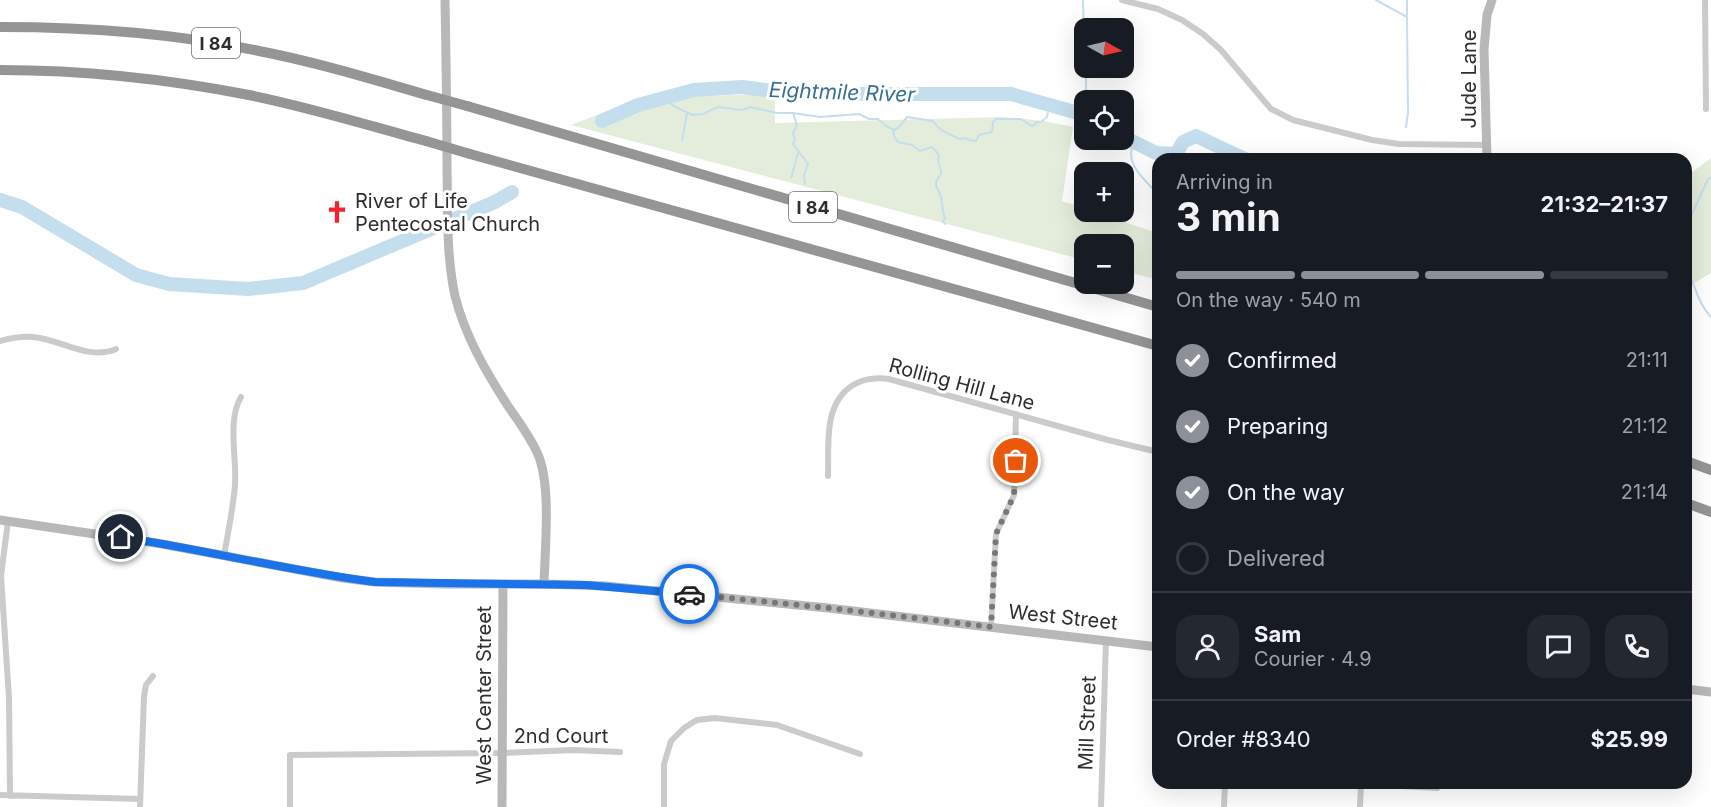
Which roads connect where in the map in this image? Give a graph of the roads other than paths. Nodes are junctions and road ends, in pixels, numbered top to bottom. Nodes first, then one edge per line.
1 (446, 0) edge
2 (1122, 0) edge
3 (1492, 0) edge
4 (1705, 0) edge
5 (0, 27) edge
6 (0, 70) edge
7 (1706, 109) dead end
8 (1487, 145) junction
9 (1487, 153) edge
10 (1152, 305) edge
11 (0, 341) edge
12 (1152, 344) edge
13 (116, 349) dead end
14 (241, 397) dead end
15 (1016, 414) junction
16 (1152, 451) edge
17 (1692, 463) edge
18 (1711, 470) edge
19 (828, 476) dead end
20 (1692, 498) edge
21 (1692, 505) edge
22 (1711, 505) edge
23 (1711, 512) edge
24 (4, 521) edge
25 (224, 556) junction
26 (503, 584) junction
27 (544, 584) junction
28 (991, 627) junction
29 (1106, 640) junction
30 (1152, 646) edge
31 (153, 676) dead end
32 (1692, 690) edge
33 (1711, 692) edge
34 (620, 752) dead end
35 (502, 753) junction
36 (860, 754) dead end
37 (1225, 789) edge
38 (1361, 789) edge
39 (0, 795) edge
40 (10, 796) junction
41 (140, 799) junction
42 (140, 807) edge
43 (290, 807) edge
44 (502, 807) edge
45 (664, 807) edge
46 (1101, 807) edge
47 (1224, 807) edge
48 (1360, 807) edge

1 - 27 main road
2 - 8 street
3 - 8 main road, Jude Lane
4 - 7 street
5 - 10 highway, I 84, bridge
6 - 12 highway, I 84, bridge
8 - 9 main road, Jude Lane
11 - 13 street
14 - 25 street
15 - 16 street, Rolling Hill Lane
15 - 19 street, Rolling Hill Lane
15 - 28 street
17 - 18 highway
20 - 22 highway
21 - 23 highway
24 - 25 main road, West Street
24 - 40 street
25 - 26 main road, West Street
26 - 27 main road, West Street
26 - 35 main road, West Center Street
27 - 28 main road, West Street
28 - 29 main road, West Street
29 - 30 main road, West Street
29 - 46 street, Mill Street
31 - 41 street
32 - 33 main road
34 - 35 street, 2nd Court
35 - 43 street, 2nd Court
35 - 44 main road, West Center Street
36 - 45 street
37 - 47 street
38 - 48 street
39 - 40 street
40 - 41 street
41 - 42 street

